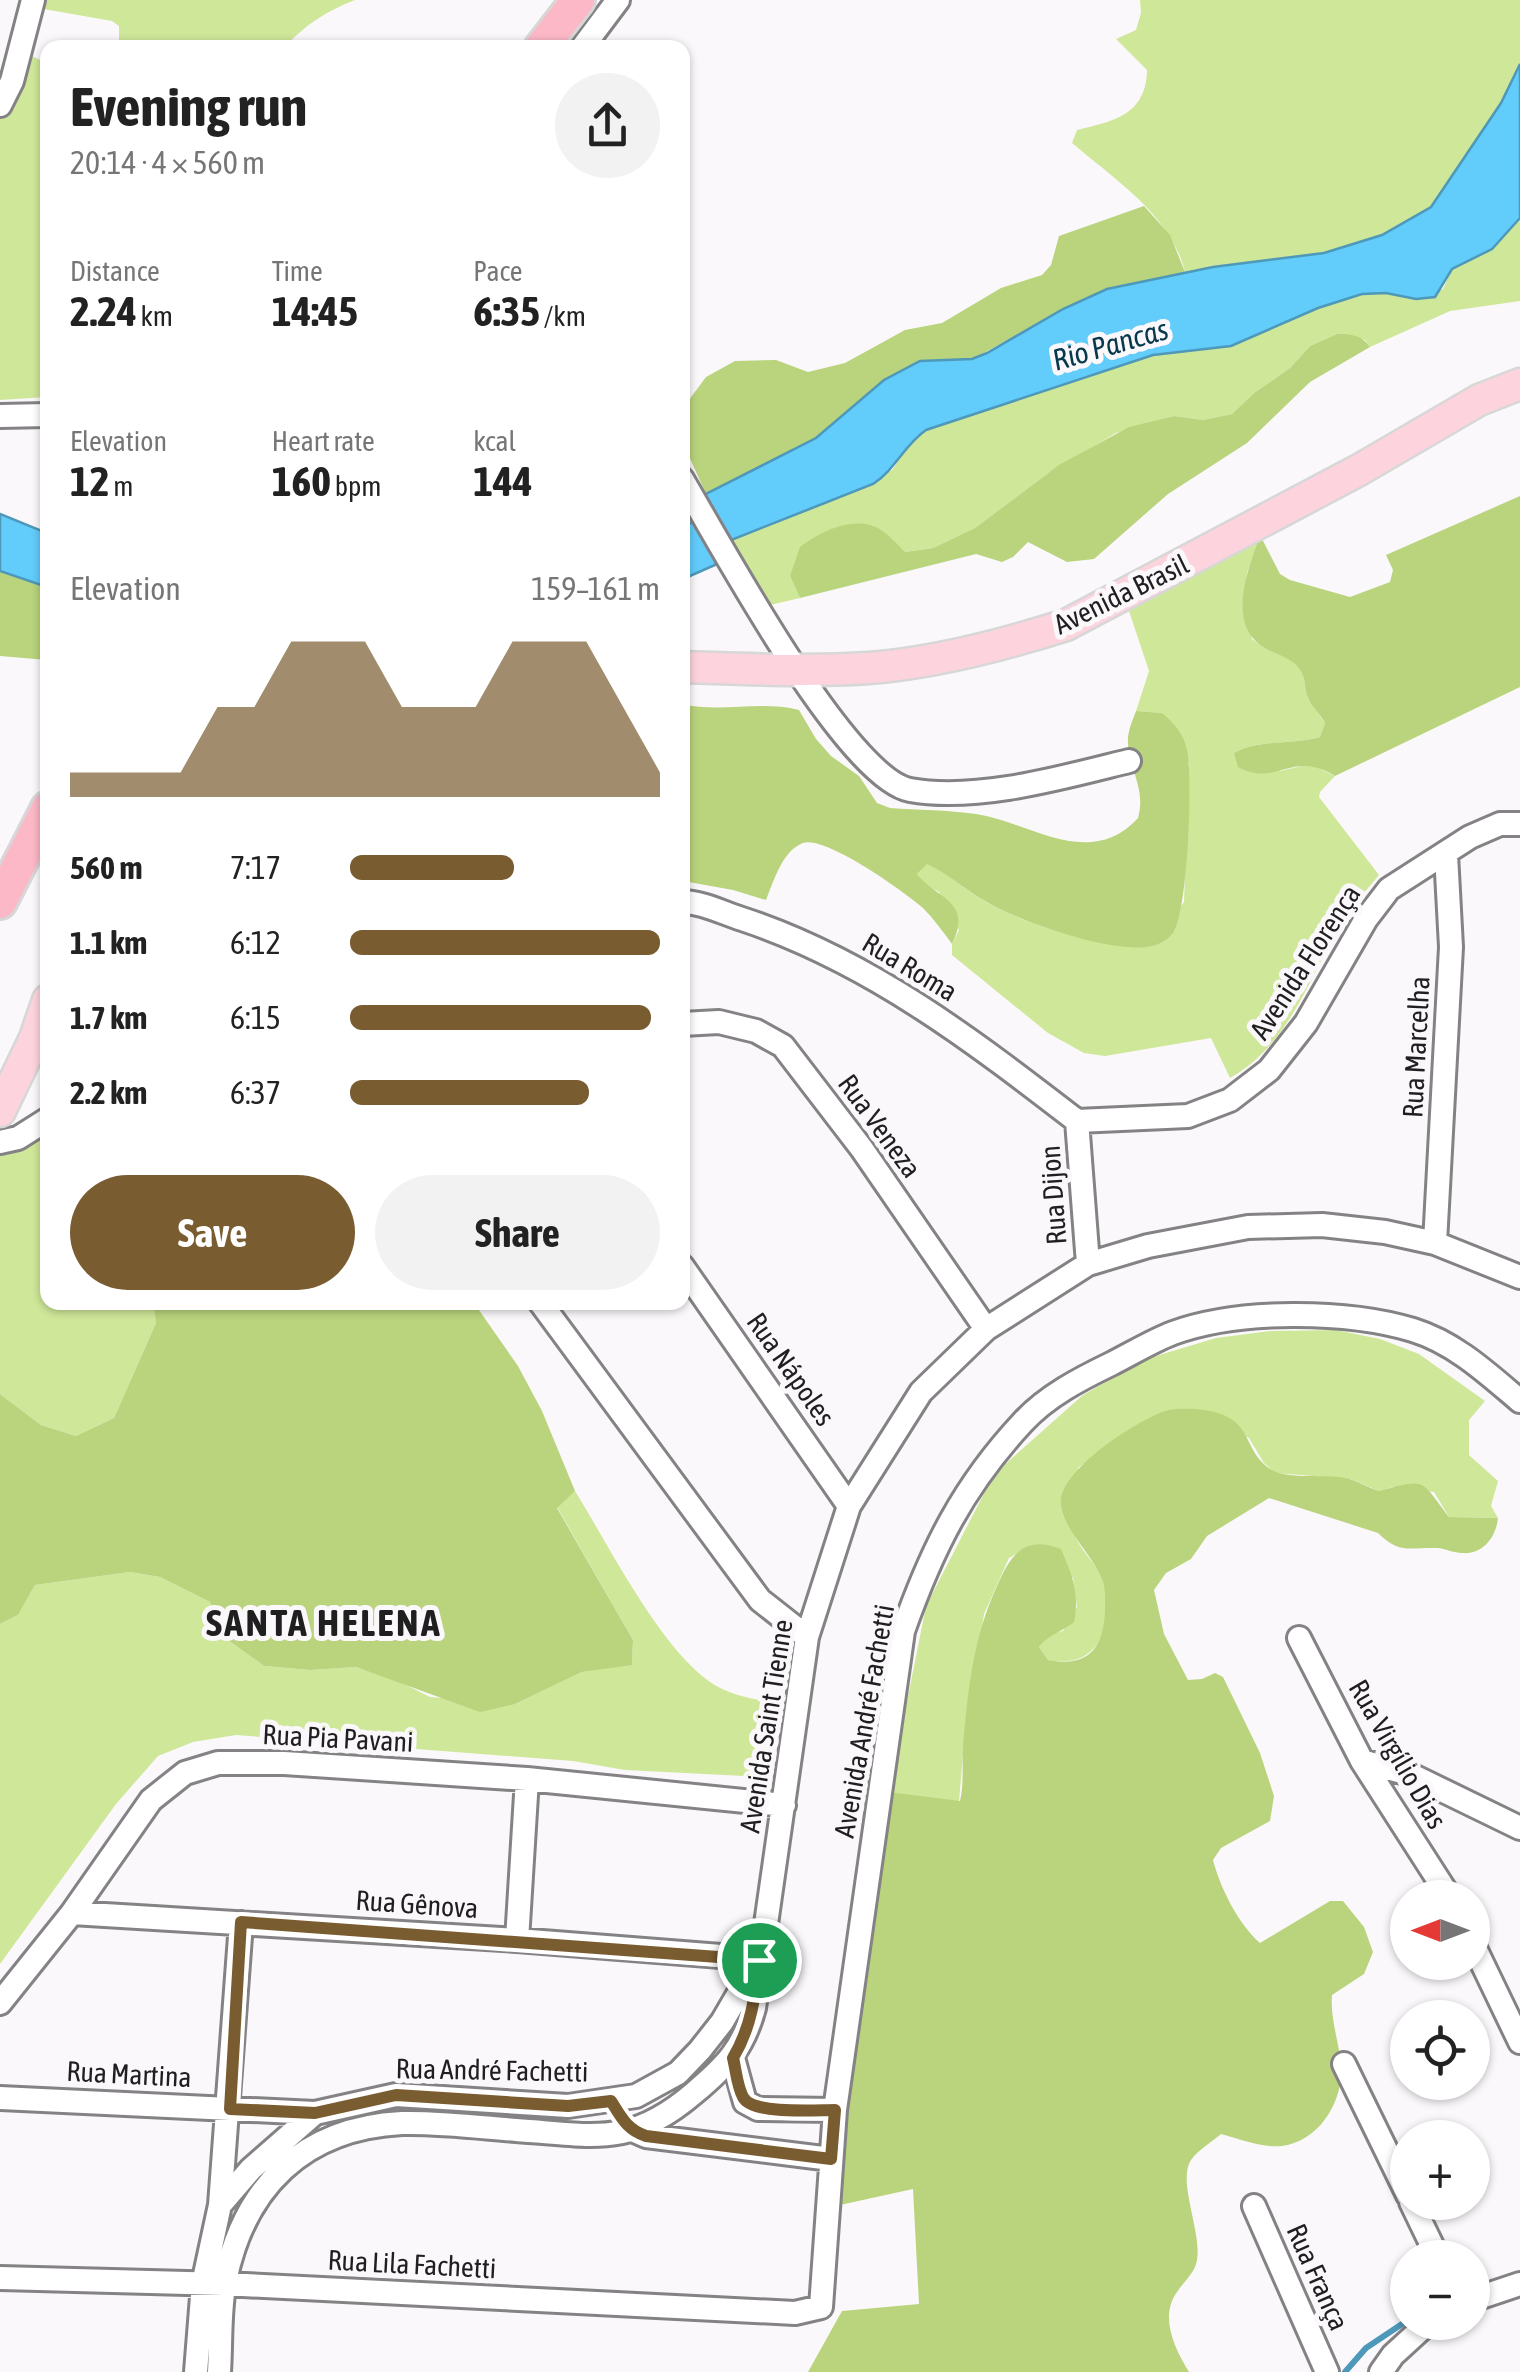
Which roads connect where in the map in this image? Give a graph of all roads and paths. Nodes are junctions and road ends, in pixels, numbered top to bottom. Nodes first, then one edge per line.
1 (33, 0) edge
2 (578, 0) edge
3 (618, 0) edge
4 (548, 40) edge
5 (588, 40) edge
6 (0, 106) edge
7 (1520, 384) edge
8 (40, 415) edge
9 (0, 416) edge
10 (690, 493) edge
11 (690, 666) edge
12 (796, 670) junction
13 (1129, 761) dead end
14 (40, 824) edge
15 (1520, 824) edge
16 (1446, 854) junction
17 (6, 892) edge
18 (690, 903) edge
19 (0, 920) edge
20 (40, 1023) edge
21 (690, 1024) edge
22 (35, 1038) junction
23 (0, 1074) edge
24 (0, 1111) edge
25 (1077, 1121) junction
26 (40, 1123) edge
27 (0, 1142) edge
28 (1434, 1243) junction
29 (1088, 1264) junction
30 (690, 1277) edge
31 (1520, 1277) edge
32 (546, 1310) edge
33 (986, 1329) junction
34 (1520, 1401) edge
35 (849, 1506) junction
36 (807, 1637) junction
37 (1299, 1638) dead end
38 (1362, 1760) junction
39 (527, 1779) junction
40 (784, 1805) junction
41 (1520, 1828) edge
42 (1439, 1880) edge
43 (72, 1913) junction
44 (241, 1922) junction
45 (518, 1940) junction
46 (759, 1960) junction
47 (1490, 1980) edge
48 (0, 2003) edge
49 (1520, 2042) edge
50 (733, 2058) junction
51 (1344, 2064) dead end
52 (0, 2098) edge
53 (611, 2101) junction
54 (230, 2109) junction
55 (835, 2110) junction
56 (315, 2113) junction
57 (633, 2132) junction
58 (1390, 2158) edge
59 (831, 2159) junction
60 (220, 2205) junction
61 (1254, 2206) dead end
62 (0, 2278) edge
63 (213, 2284) junction
64 (1520, 2284) edge
65 (1490, 2294) edge
66 (821, 2307) joint
67 (1409, 2340) edge
68 (196, 2372) edge
69 (219, 2372) edge
70 (1328, 2372) edge
71 (1381, 2372) edge

1 - 6 street
2 - 4 highway
3 - 5 street
7 - 12 main road, Avenida Brasil
8 - 9 street
10 - 12 street
11 - 12 main road, Avenida Brasil
12 - 13 street
14 - 17 highway
15 - 16 street, Avenida Florença
16 - 25 street, Avenida Florença
16 - 28 street, Rua Marcelha
17 - 19 highway
18 - 25 street, Rua Roma
20 - 22 main road
21 - 33 street, Rua Veneza
22 - 23 main road
22 - 24 main road
25 - 29 street, Rua Dijon
26 - 27 street
28 - 29 street, Avenida Saint Tienne
28 - 31 street, Avenida Saint Tienne
29 - 33 street, Avenida Saint Tienne
30 - 35 street, Rua Nápoles
32 - 36 street
33 - 35 street, Avenida Saint Tienne
34 - 55 street, Avenida André Fachetti
35 - 36 street, Avenida Saint Tienne
36 - 40 street, Avenida Saint Tienne
37 - 38 street, Rua Virgílio Dias
38 - 41 street
38 - 42 street, Rua Virgílio Dias
39 - 40 street, Rua Pia Pavani
39 - 43 street, Rua Pia Pavani
39 - 45 street
40 - 46 street, Avenida Saint Tienne
43 - 44 street, Rua Gênova
43 - 48 street, Rua Pia Pavani
44 - 45 street, Rua Gênova
44 - 54 street
45 - 46 street, Rua Gênova
46 - 50 street, Avenida Saint Tienne
46 - 53 street, Avenida Saint Tienne
47 - 49 street
50 - 55 street
50 - 57 street, Avenida Saint Tienne
51 - 58 street
52 - 54 street, Rua Martina
53 - 56 street, Rua André Fachetti
53 - 57 street
54 - 56 street, Rua Martina
54 - 60 street
55 - 59 street, Avenida André Fachetti
56 - 60 street, Rua André Fachetti
57 - 59 street
57 - 63 street, Rua André Fachetti
59 - 66 street, Avenida André Fachetti
60 - 63 street, Rua André Fachetti
61 - 70 street, Rua França
62 - 63 street, Rua Lila Fachetti
63 - 66 street, Rua Lila Fachetti
63 - 68 street, Rua André Fachetti
63 - 69 street, Rua André Fachetti
64 - 65 street
67 - 71 street

